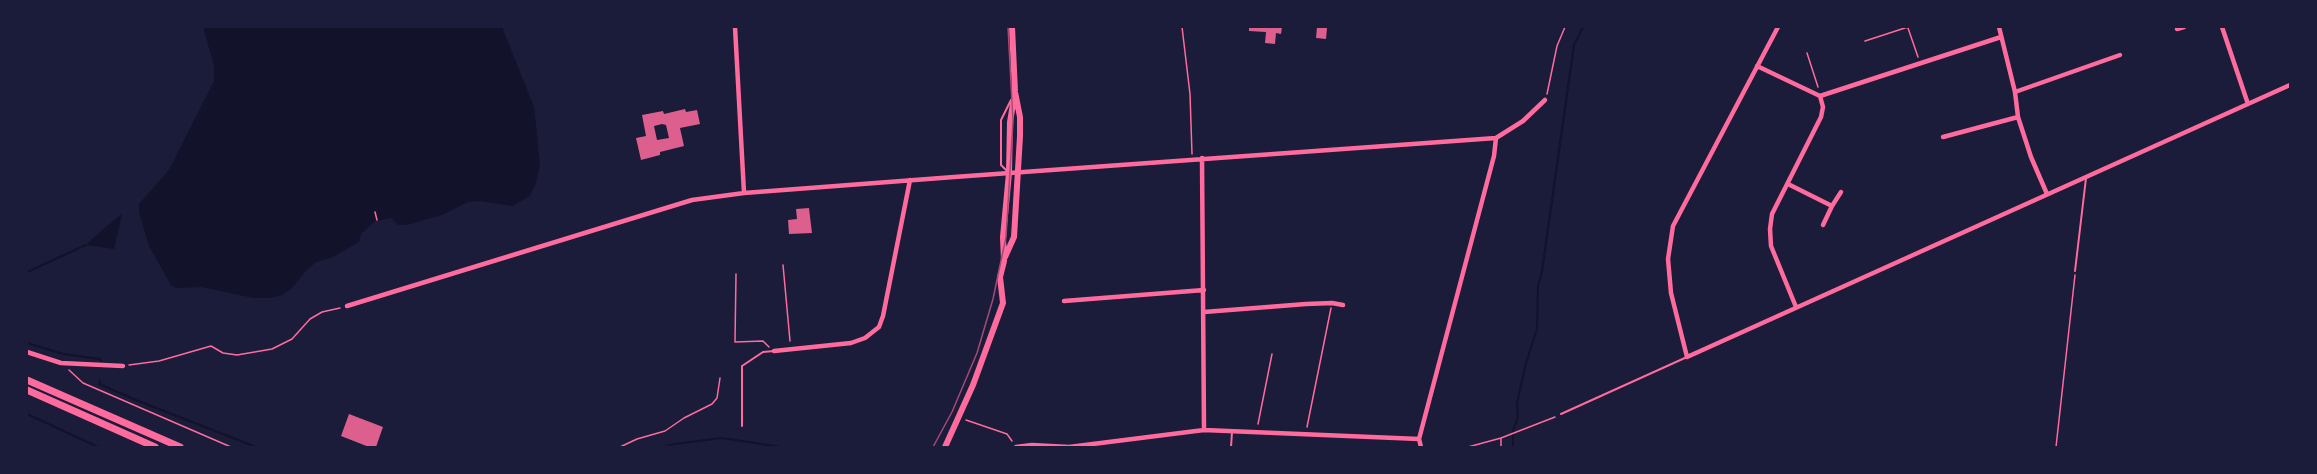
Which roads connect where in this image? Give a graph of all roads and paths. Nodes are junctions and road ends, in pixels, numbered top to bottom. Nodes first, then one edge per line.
1 (735, 27) edge
2 (1012, 27) edge
3 (1182, 27) edge
4 (1565, 27) edge
5 (1778, 27) edge
6 (1999, 27) edge
7 (2184, 27) edge
8 (2222, 27) edge
9 (2177, 29) dead end
10 (2001, 37) junction
11 (1865, 41) dead end
12 (1807, 53) dead end
13 (2120, 55) dead end
14 (1921, 63) junction
15 (1757, 66) junction
16 (2290, 85) edge
17 (1015, 92) junction
18 (2015, 92) junction
19 (1820, 96) junction
20 (1545, 100) joint
21 (2248, 105) junction
22 (2018, 117) junction
23 (1943, 137) dead end
24 (1496, 138) junction
25 (1202, 158) junction
26 (1192, 159) junction
27 (1019, 172) junction
28 (1009, 173) junction
29 (2086, 177) junction
30 (910, 180) junction
31 (1788, 184) junction
32 (1841, 192) dead end
33 (744, 193) junction
34 (2047, 194) junction
35 (1832, 206) junction
36 (375, 212) dead end
37 (377, 220) dead end
38 (1823, 225) dead end
39 (1004, 261) junction
40 (783, 265) dead end
41 (2075, 271) joint
42 (736, 273) dead end
43 (1204, 290) junction
44 (1064, 301) dead end
45 (1332, 303) junction
46 (1343, 305) dead end
47 (347, 306) joint
48 (1796, 307) junction
49 (1204, 312) junction
50 (790, 348) junction
51 (774, 351) junction
52 (27, 352) edge
53 (1272, 354) dead end
54 (1687, 357) junction
55 (61, 363) junction
56 (123, 366) joint
57 (720, 378) dead end
58 (27, 380) edge
59 (27, 390) edge
60 (1562, 414) joint
61 (960, 417) junction
62 (742, 426) dead end
63 (1204, 430) junction
64 (1232, 430) junction
65 (1257, 431) junction
66 (1306, 434) junction
67 (1502, 438) junction
68 (1419, 439) junction
69 (155, 447) edge
70 (180, 447) edge
71 (231, 447) edge
72 (620, 447) edge
73 (945, 447) edge
74 (1017, 447) edge
75 (1231, 447) edge
76 (1421, 447) edge
77 (1468, 447) edge
78 (1501, 447) edge
79 (2056, 447) edge

1 - 33 street
2 - 17 main road
3 - 26 path
4 - 20 path
5 - 15 street
6 - 10 street
7 - 9 street
8 - 21 street
10 - 14 street
10 - 18 street
11 - 14 path
12 - 19 path
13 - 18 street
14 - 19 street
15 - 19 street
15 - 54 street
16 - 21 street
17 - 27 main road
17 - 28 main road
18 - 22 street
19 - 31 street
20 - 24 street
21 - 29 street
22 - 23 street
22 - 34 street
24 - 25 street
24 - 68 street
25 - 26 street
25 - 43 street
26 - 27 street
27 - 28 street
27 - 39 main road
28 - 30 street
28 - 39 main road
29 - 34 street
29 - 41 lane
30 - 33 street
30 - 50 street
31 - 35 street
31 - 48 street
32 - 35 street
33 - 47 street
34 - 48 street
35 - 38 street
36 - 37 path
39 - 61 main road
40 - 50 path
41 - 79 path
42 - 51 path
43 - 44 street
43 - 49 street
45 - 46 street
45 - 49 street
45 - 66 path
47 - 56 path
48 - 54 street
49 - 63 street
50 - 51 street
51 - 62 lane
52 - 55 street
53 - 65 path
54 - 60 lane
55 - 56 street
55 - 71 path
57 - 72 path
58 - 70 highway
59 - 69 highway
60 - 67 path
61 - 73 main road
61 - 74 path
63 - 64 street
63 - 74 street
64 - 65 street
64 - 75 lane
65 - 66 street
66 - 68 street
67 - 77 path
67 - 78 path
68 - 76 street

